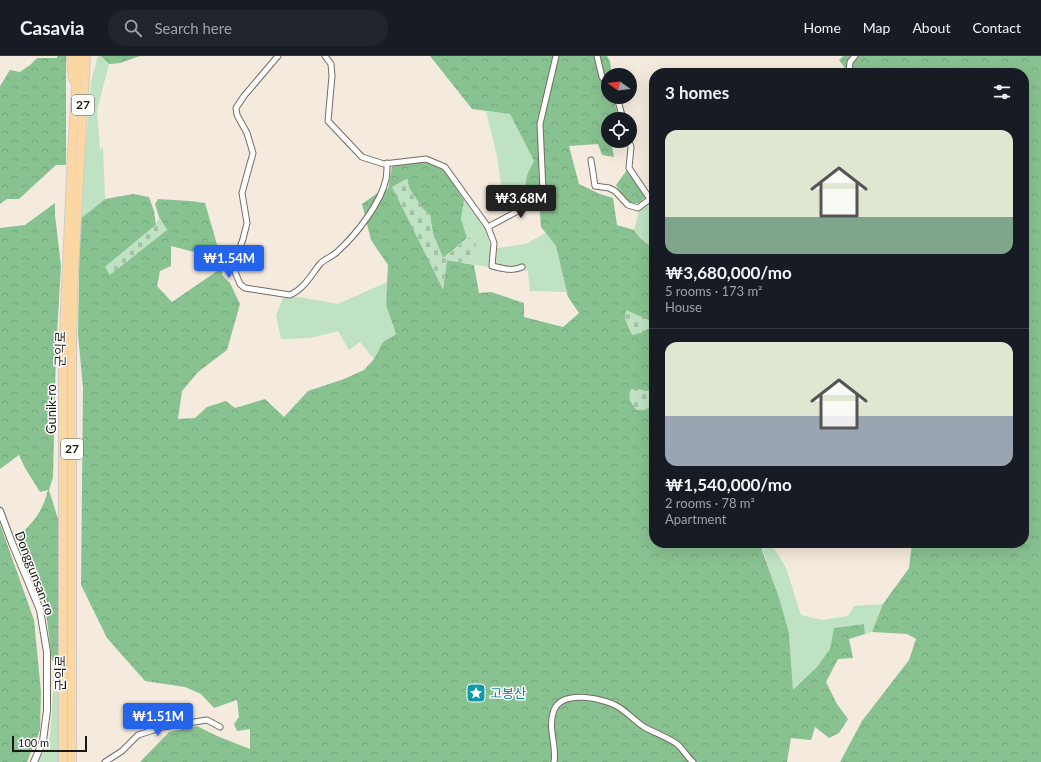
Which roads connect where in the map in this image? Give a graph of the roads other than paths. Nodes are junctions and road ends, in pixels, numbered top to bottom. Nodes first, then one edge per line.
1 (71, 56) edge
2 (78, 56) edge
3 (86, 56) edge
4 (89, 56) edge
5 (278, 56) edge
6 (325, 56) edge
7 (556, 56) edge
8 (597, 56) edge
9 (854, 56) edge
10 (849, 68) edge
11 (601, 73) edge
12 (84, 75) junction
13 (75, 106) junction
14 (631, 148) edge
15 (592, 160) dead end
16 (387, 163) junction
17 (649, 193) edge
18 (649, 199) edge
19 (488, 226) junction
20 (522, 267) dead end
21 (0, 511) edge
22 (220, 727) dead end
23 (34, 762) edge
24 (63, 762) edge
25 (72, 762) edge
26 (105, 762) edge
27 (554, 762) edge
28 (693, 762) edge

1 - 13 highway
2 - 13 highway, Gunik-ro / 27
3 - 12 highway, 군익로 / 27
4 - 12 highway
5 - 16 street
6 - 16 street
7 - 19 street
8 - 11 street
9 - 10 street
12 - 25 highway, 군익로 / 27
13 - 24 highway, Gunik-ro / 27
14 - 17 street
15 - 18 street
16 - 19 street
19 - 20 street
21 - 23 street, Donggunsan-ro
22 - 26 street
27 - 28 street

